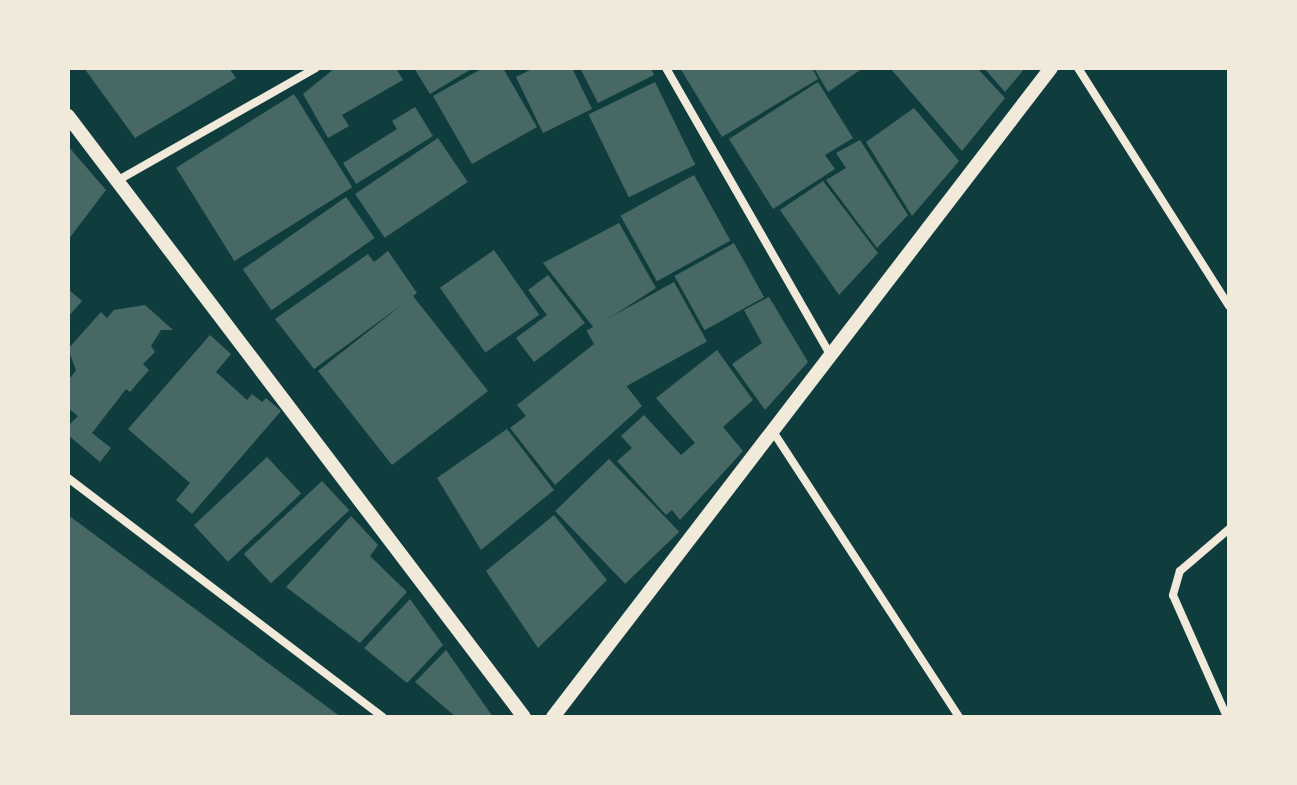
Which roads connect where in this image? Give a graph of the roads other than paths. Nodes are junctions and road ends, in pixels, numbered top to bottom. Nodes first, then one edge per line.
1 (316, 68) edge
2 (666, 68) edge
3 (1051, 68) edge
4 (1078, 68) edge
5 (68, 116) edge
6 (114, 183) junction
7 (1229, 306) edge
8 (831, 356) junction
9 (772, 429) junction
10 (68, 478) edge
11 (1229, 529) edge
12 (383, 717) edge
13 (524, 717) edge
14 (553, 717) edge
15 (959, 717) edge
16 (1227, 717) edge

1 - 6 street
2 - 8 street
3 - 8 street
4 - 7 street
5 - 6 street
6 - 13 street
8 - 9 street
9 - 14 street
9 - 15 street
10 - 12 street
11 - 16 street

